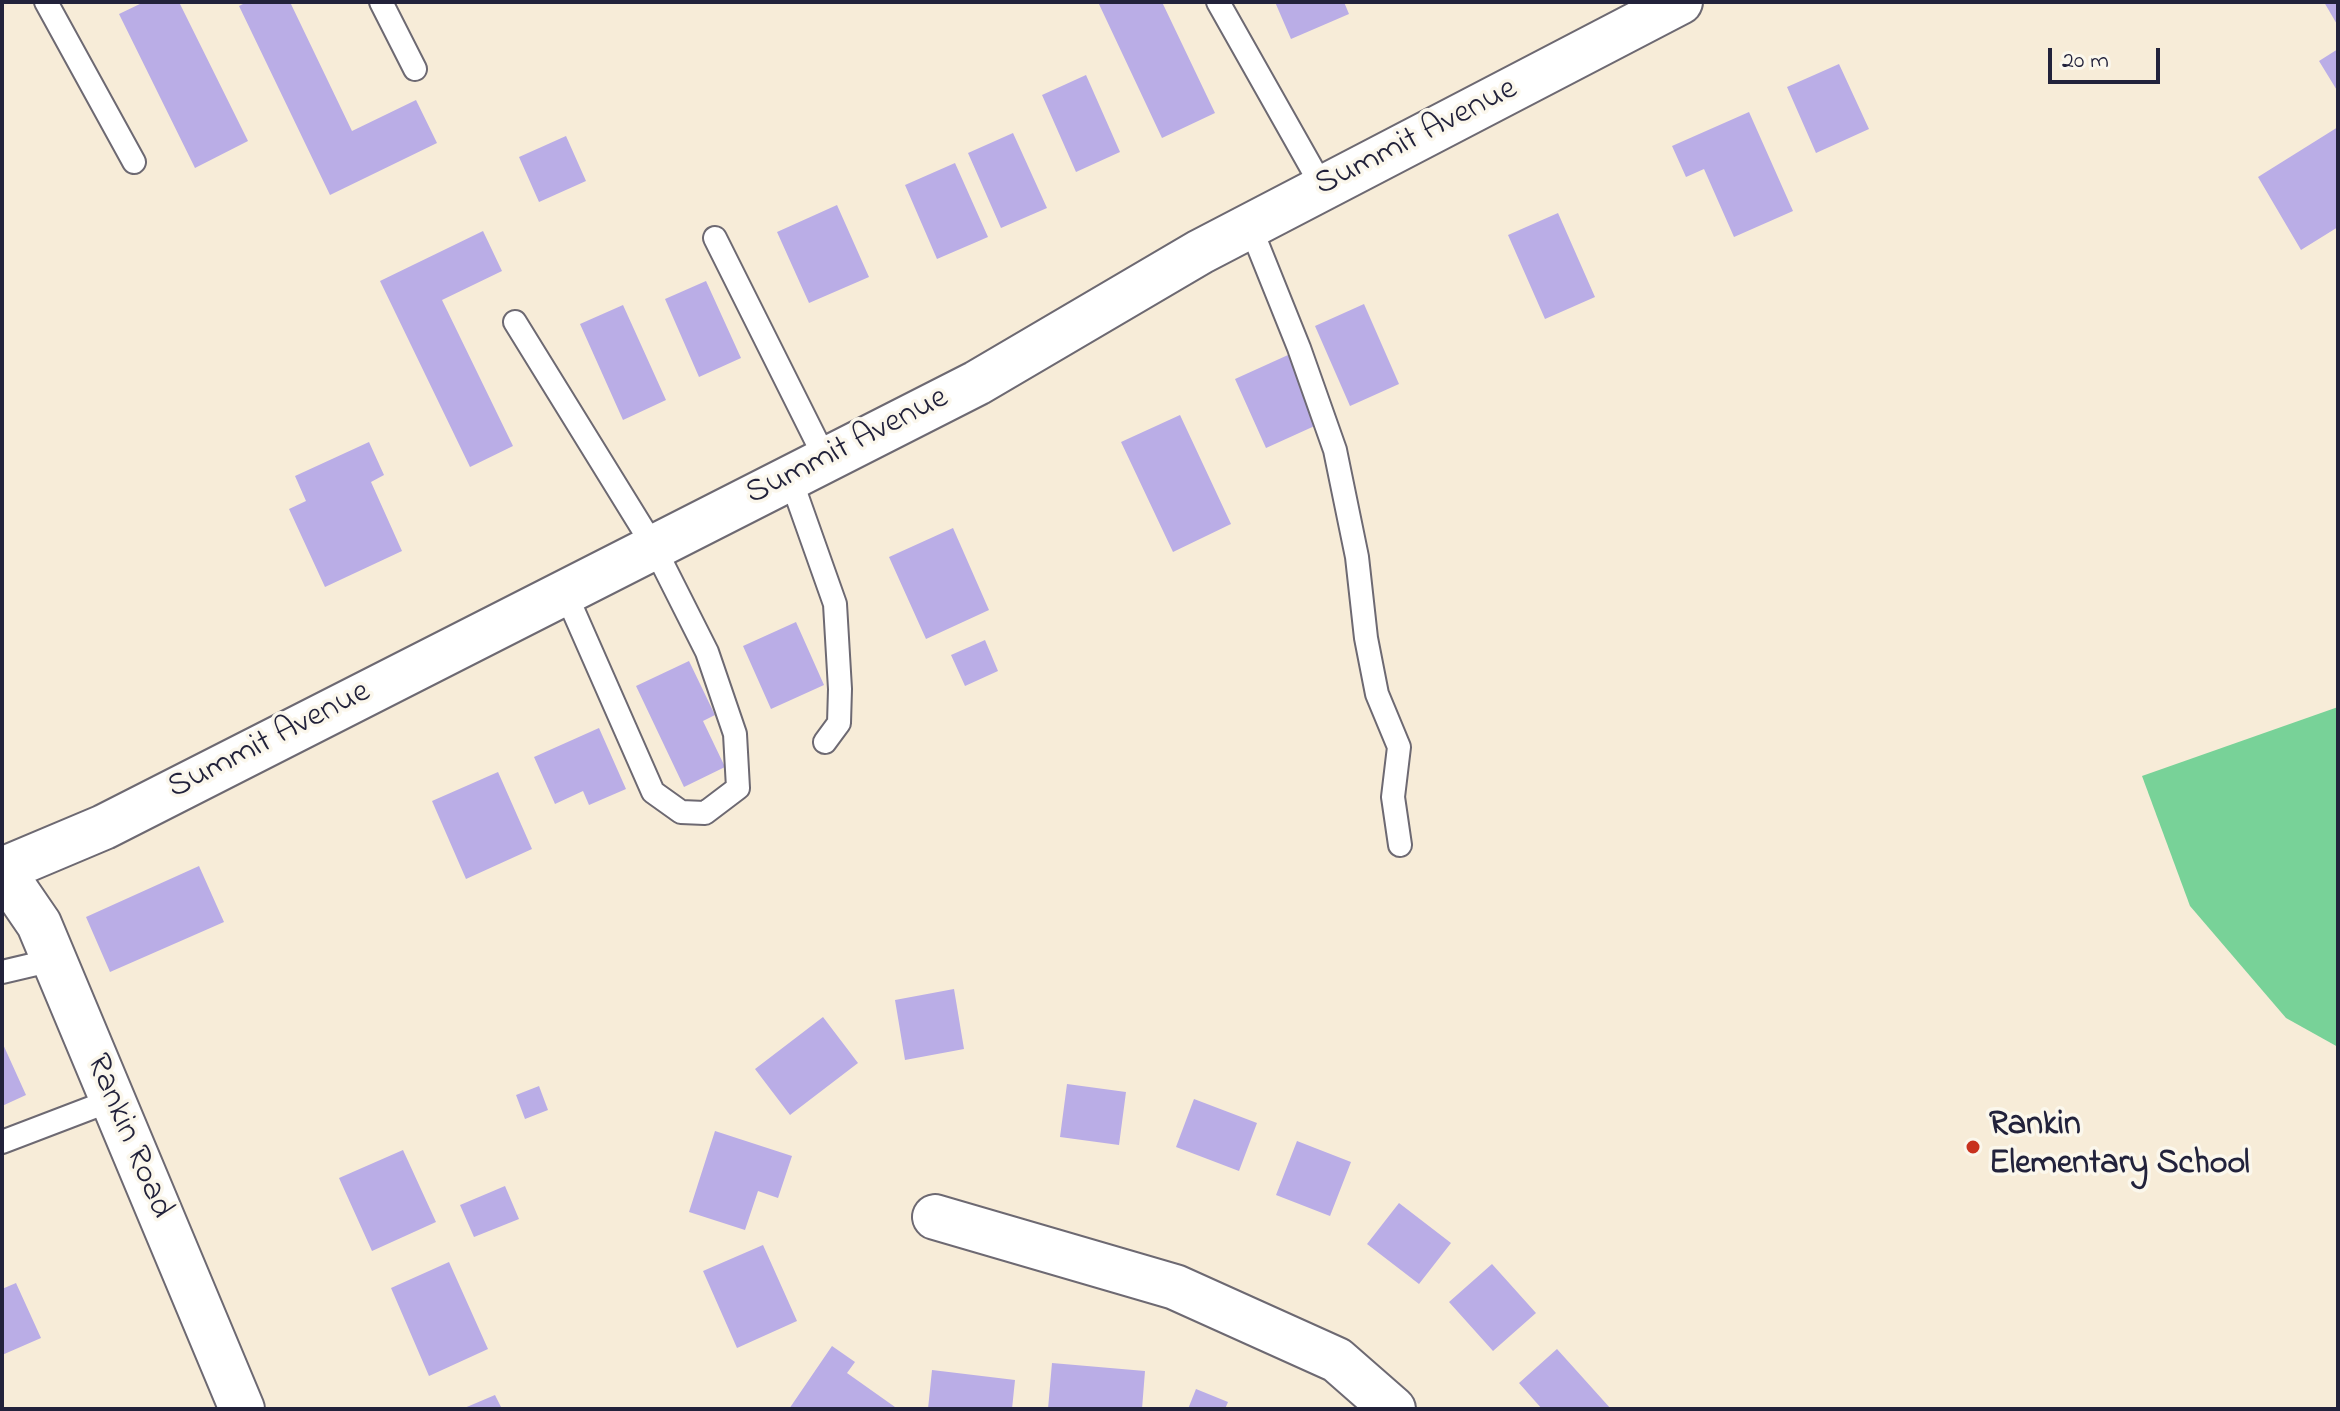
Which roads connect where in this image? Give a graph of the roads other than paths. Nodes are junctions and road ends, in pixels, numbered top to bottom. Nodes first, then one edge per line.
1 (46, 2) edge
2 (381, 2) edge
3 (1218, 2) edge
4 (1680, 2) edge
5 (415, 69) dead end
6 (134, 162) dead end
7 (1323, 188) junction
8 (1250, 226) junction
9 (715, 238) dead end
10 (515, 322) dead end
11 (808, 468) junction
12 (654, 547) junction
13 (565, 592) junction
14 (825, 742) dead end
15 (1400, 845) dead end
16 (2, 870) edge
17 (53, 960) junction
18 (2, 972) edge
19 (112, 1100) junction
20 (2, 1142) edge
21 (935, 1217) dead end
22 (242, 1409) edge
23 (1393, 1409) edge

1 - 6 lane
2 - 5 lane
3 - 7 lane
4 - 7 main road, Summit Avenue
7 - 8 main road, Summit Avenue
8 - 11 main road, Summit Avenue
8 - 15 lane
9 - 11 lane
10 - 12 lane
11 - 12 main road, Summit Avenue
11 - 14 lane
12 - 13 main road, Summit Avenue
12 - 13 lane
13 - 16 main road, Summit Avenue
16 - 17 main road, Rankin Road
17 - 18 lane
17 - 19 main road, Rankin Road
19 - 20 lane
19 - 22 main road, Rankin Road
21 - 23 main road

